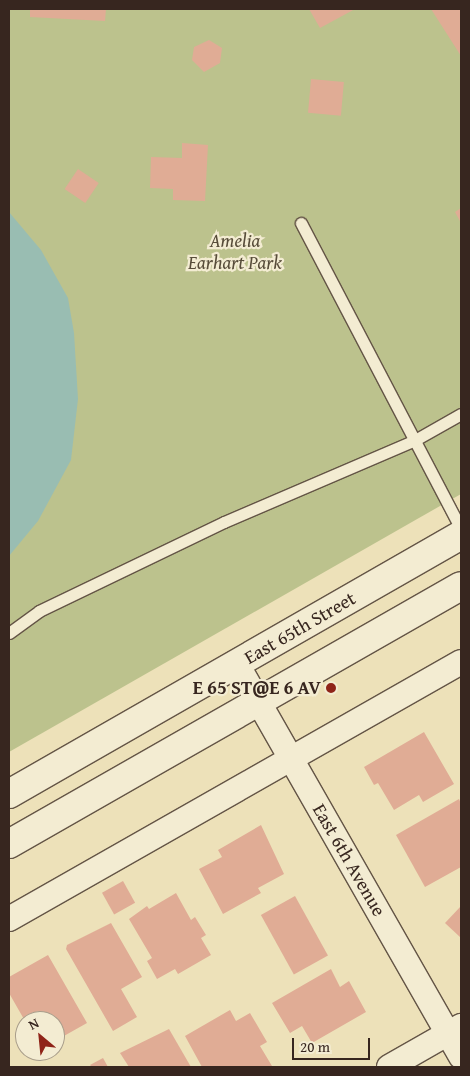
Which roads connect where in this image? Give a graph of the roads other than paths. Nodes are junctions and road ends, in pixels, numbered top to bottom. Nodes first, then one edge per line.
1 (301, 223) dead end
2 (461, 414) edge
3 (415, 440) junction
4 (461, 529) edge
5 (461, 535) edge
6 (461, 586) edge
7 (9, 633) edge
8 (461, 662) edge
9 (237, 664) junction
10 (258, 702) junction
11 (292, 758) junction
12 (9, 794) edge
13 (9, 844) edge
14 (9, 919) edge
15 (455, 1030) edge
16 (461, 1057) edge
17 (389, 1067) edge

1 - 3 lane
2 - 3 lane
3 - 4 lane
3 - 7 lane
5 - 9 main road, East 65th Street
6 - 10 main road
8 - 11 street
9 - 10 street, East 6th Avenue
9 - 12 main road, East 65th Street
10 - 11 street, East 6th Avenue
10 - 13 main road
11 - 14 street
11 - 15 street, East 6th Avenue
15 - 16 street, East 6th Avenue
15 - 17 street

